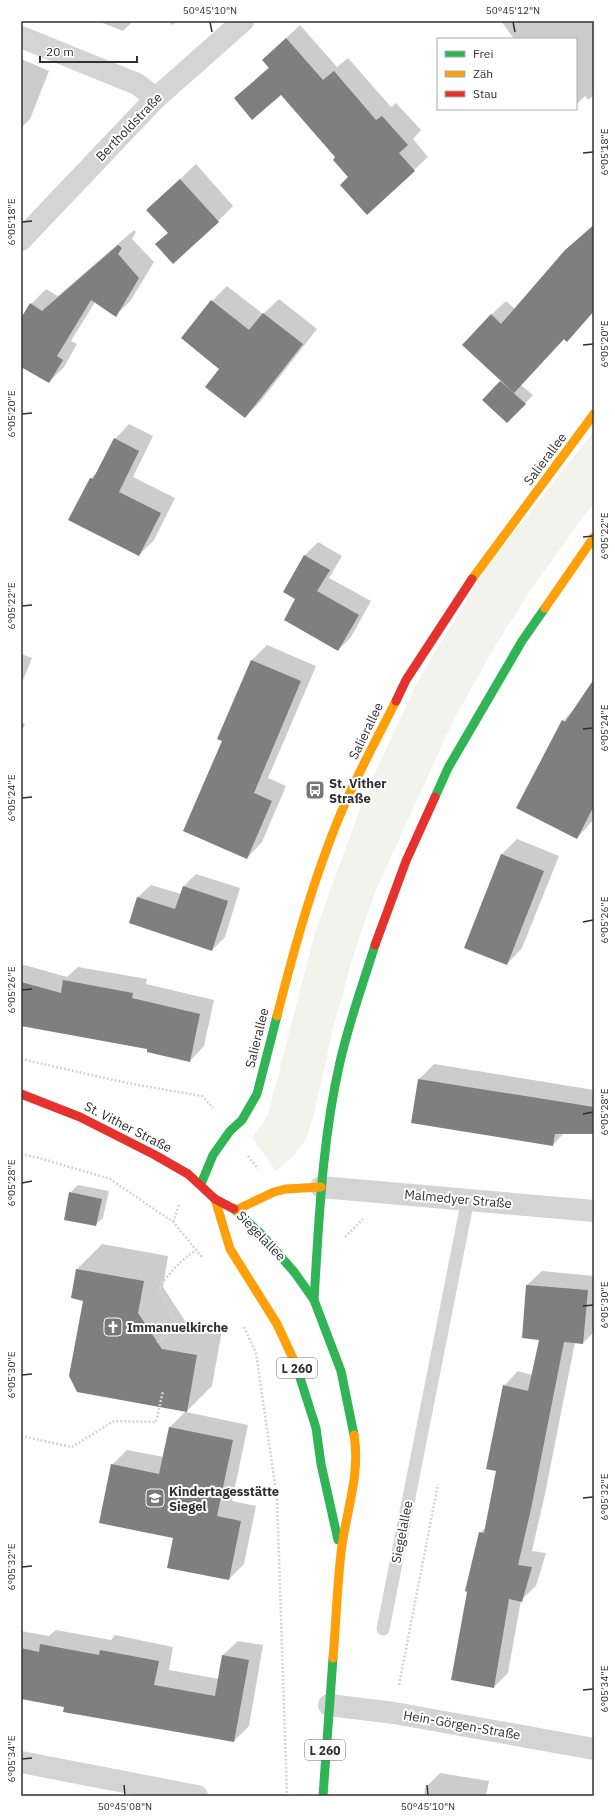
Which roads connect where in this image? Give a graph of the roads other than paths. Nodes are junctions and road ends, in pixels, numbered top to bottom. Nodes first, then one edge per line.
1 (243, 21) edge
2 (21, 37) edge
3 (156, 98) junction
4 (21, 240) edge
5 (594, 414) edge
6 (594, 537) edge
7 (21, 1094) edge
8 (201, 1184) junction
9 (321, 1187) junction
10 (215, 1199) junction
11 (468, 1199) junction
12 (236, 1210) junction
13 (594, 1211) edge
14 (314, 1300) junction
15 (341, 1553) junction
16 (383, 1629) dead end
17 (329, 1704) junction
18 (594, 1749) edge
19 (21, 1762) edge
20 (197, 1796) edge
21 (322, 1796) edge

1 - 3 street, Bertholdstraße
2 - 3 street
3 - 4 street, Bertholdstraße
5 - 8 street, Salierallee
6 - 9 street
7 - 8 street, St. Vither Straße / L 260
8 - 10 street, St. Vither Straße / L 260
9 - 11 street, Malmedyer Straße
9 - 12 street
9 - 14 street
10 - 12 street, Siegelallee / L 260
10 - 15 street, Siegelallee / L 260
11 - 13 street, Malmedyer Straße
11 - 16 lane, Siegelallee
12 - 14 street, Siegelallee / L 260
14 - 15 street, Siegelallee / L 260
15 - 17 street, Siegelallee / L 260
17 - 18 street, Hein-Görgen-Straße
17 - 21 street, Siegelallee / L 260
19 - 20 street

